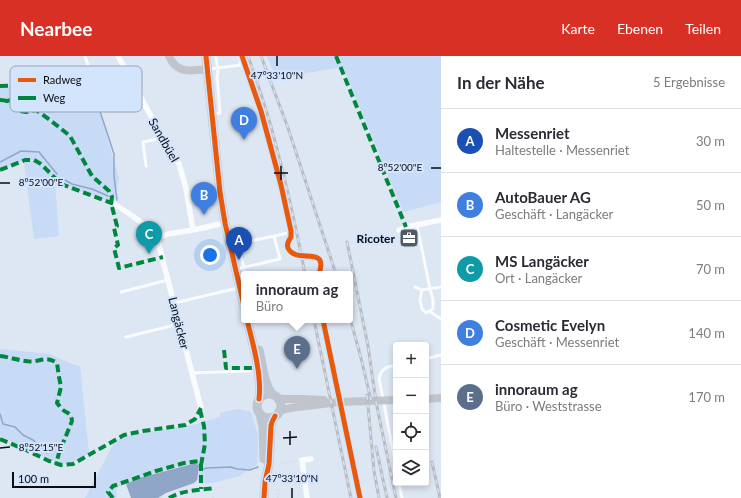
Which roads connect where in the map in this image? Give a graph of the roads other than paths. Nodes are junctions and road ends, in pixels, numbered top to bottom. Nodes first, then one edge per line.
1 (85, 56) edge
2 (118, 56) edge
3 (169, 56) edge
4 (206, 56) edge
5 (216, 56) edge
6 (239, 56) edge
7 (88, 65) dead end
8 (123, 66) edge
9 (217, 68) junction
10 (208, 69) junction
11 (142, 100) edge
12 (213, 114) junction
13 (163, 138) junction
14 (146, 166) dead end
15 (114, 204) dead end
16 (441, 220) edge
17 (225, 223) junction
18 (417, 225) junction
19 (193, 230) junction
20 (399, 230) dead end
21 (291, 231) dead end
22 (274, 236) junction
23 (158, 238) junction
24 (234, 244) junction
25 (240, 269) junction
26 (168, 280) junction
27 (415, 287) dead end
28 (441, 287) edge
29 (239, 288) junction
30 (430, 289) junction
31 (422, 290) junction
32 (121, 292) dead end
33 (241, 295) edge
34 (174, 303) junction
35 (429, 311) junction
36 (441, 319) edge
37 (249, 323) edge
38 (179, 324) junction
39 (126, 337) dead end
40 (255, 347) junction
41 (441, 355) edge
42 (429, 357) edge
43 (393, 366) edge
44 (250, 371) dead end
45 (191, 373) junction
46 (275, 396) junction
47 (441, 398) edge
48 (259, 399) junction
49 (429, 399) edge
50 (393, 400) edge
51 (339, 402) junction
52 (201, 408) dead end
53 (277, 413) junction
54 (260, 414) junction
55 (393, 451) edge
56 (311, 459) dead end
57 (268, 486) junction
58 (400, 486) edge
59 (264, 498) edge
60 (307, 498) edge
61 (402, 498) edge

1 - 7 lane
2 - 8 street, Sandbüel
3 - 10 main road
4 - 10 main road
5 - 9 lane
6 - 9 lane
9 - 10 lane
9 - 12 lane
10 - 12 main road
11 - 13 street, Sandbüel
12 - 17 main road
13 - 14 lane
13 - 19 street, Sandbüel
15 - 23 street
16 - 18 street
17 - 19 street
17 - 24 main road
18 - 20 street
18 - 30 lane
19 - 23 street
21 - 22 lane
22 - 24 lane
22 - 25 lane
23 - 26 street, Langäcker
24 - 25 main road
25 - 29 main road
26 - 32 lane
26 - 34 street, Langäcker
27 - 31 lane
28 - 30 lane
29 - 33 main road
29 - 34 lane
30 - 31 lane
30 - 35 lane
31 - 35 lane
34 - 38 street, Langäcker
35 - 36 lane
37 - 40 main road
38 - 39 lane
38 - 45 street, Langäcker
40 - 46 main road
40 - 48 main road
41 - 42 lane
43 - 55 lane
44 - 45 lane
45 - 52 street, Langäcker
46 - 48 main road
46 - 51 main road
46 - 53 main road
47 - 49 main road
48 - 54 main road
50 - 51 main road
51 - 53 main road
53 - 54 main road
53 - 57 main road
54 - 57 main road
56 - 60 street
57 - 59 main road
58 - 61 lane

